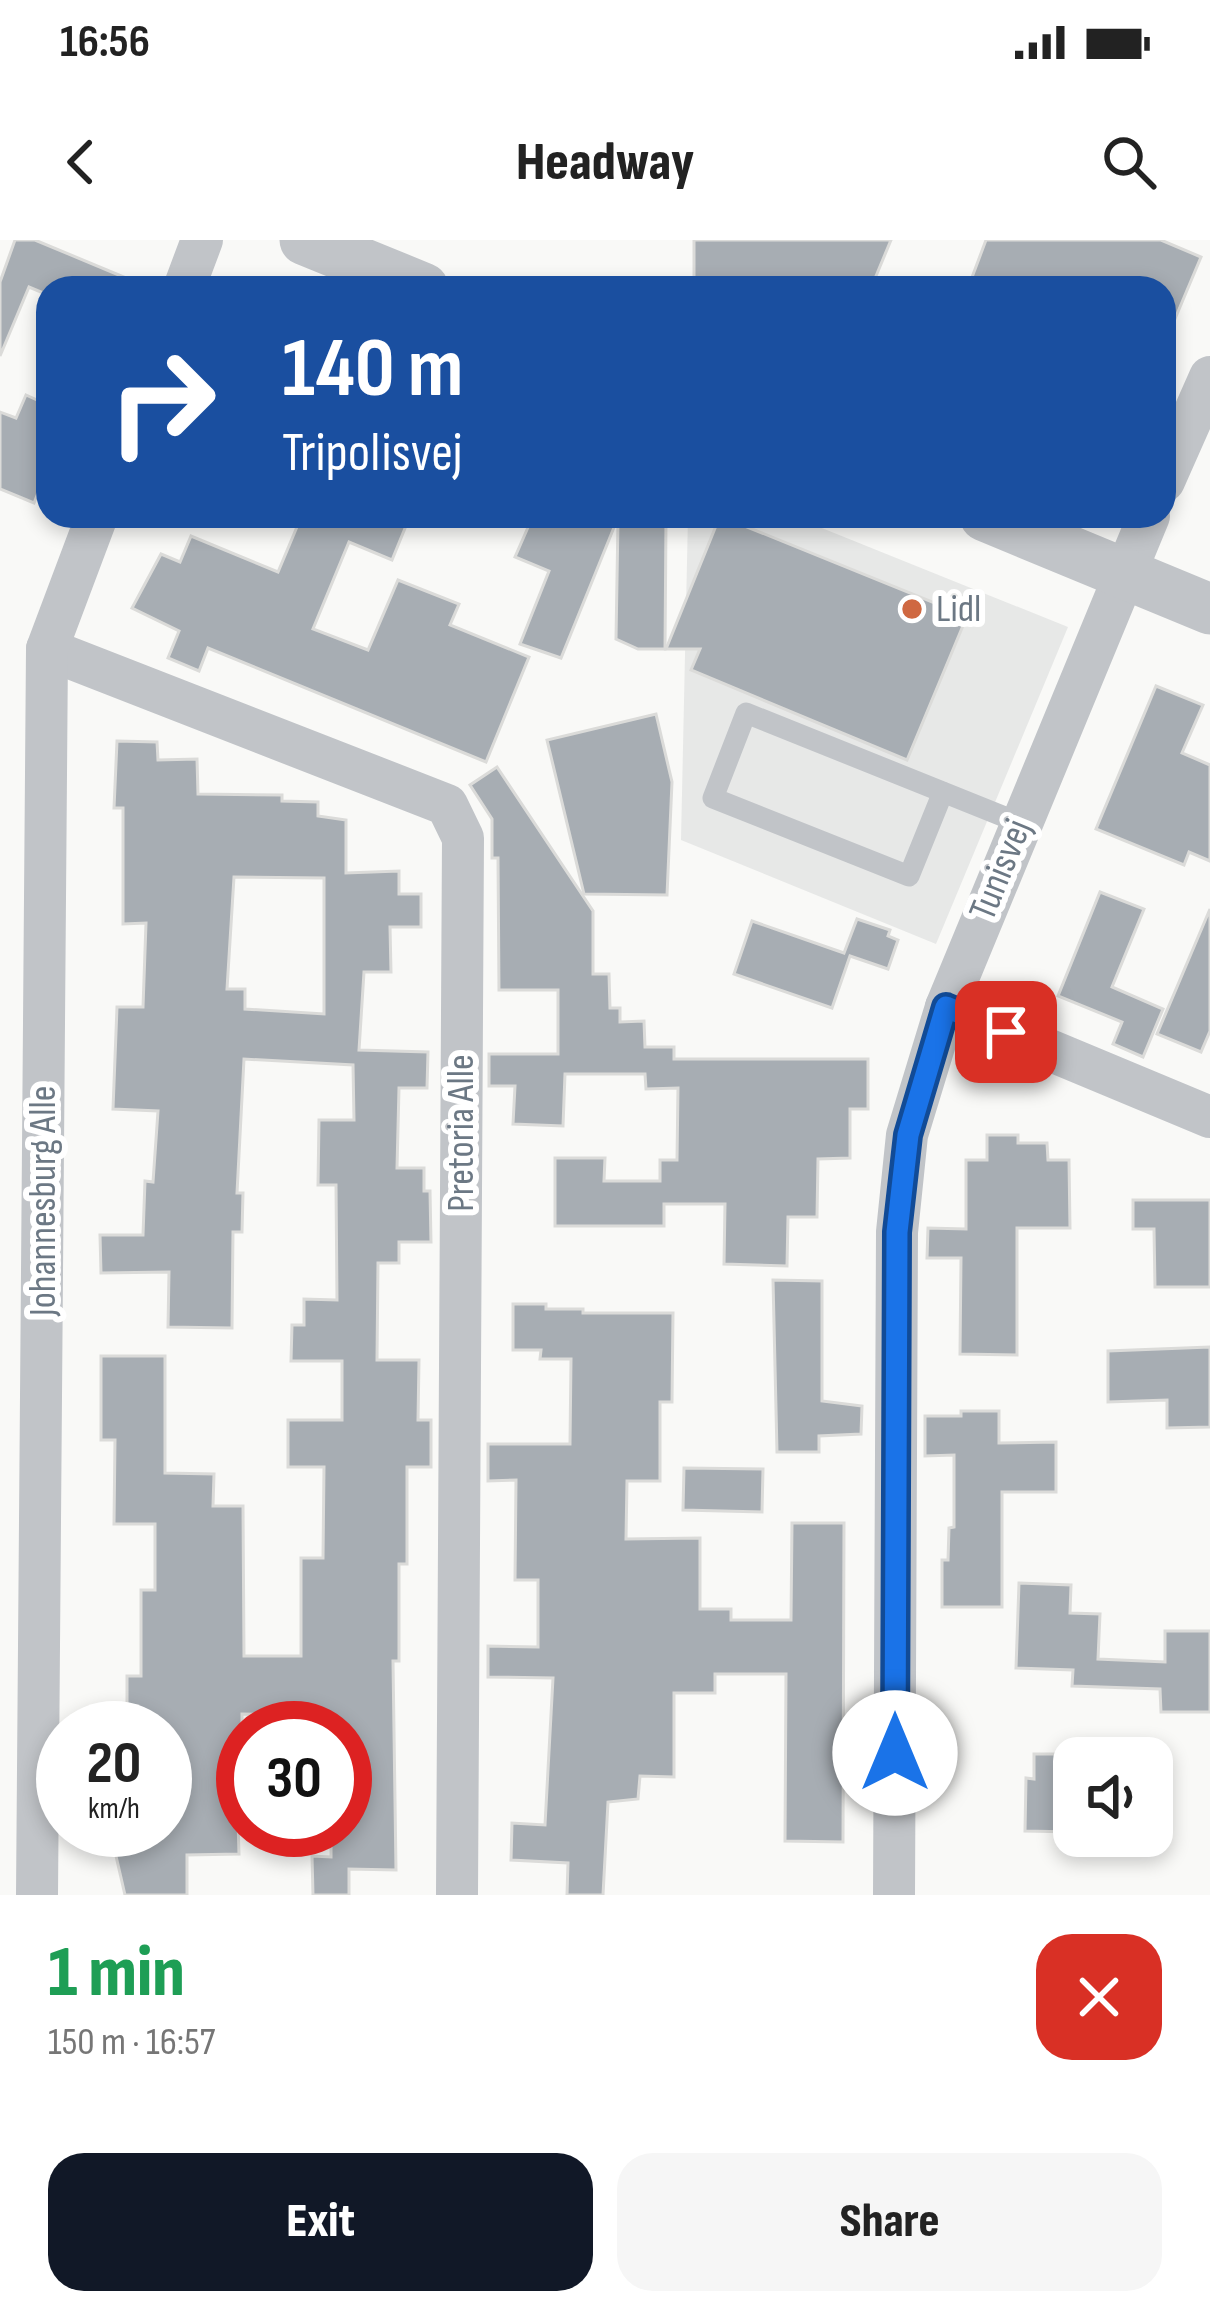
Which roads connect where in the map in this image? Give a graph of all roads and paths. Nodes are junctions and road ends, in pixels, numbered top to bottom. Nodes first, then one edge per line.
1 (202, 240) edge
2 (305, 240) edge
3 (188, 276) edge
4 (394, 276) edge
5 (1210, 377) edge
6 (1176, 454) edge
7 (92, 528) edge
8 (1015, 528) edge
9 (1143, 528) edge
10 (1124, 572) junction
11 (1210, 609) edge
12 (47, 649) junction
13 (943, 792) junction
14 (1021, 824) junction
15 (946, 1007) junction
16 (1210, 1117) edge
17 (38, 1895) edge
18 (457, 1895) edge
19 (894, 1895) edge

1 - 3 street
2 - 4 street
5 - 6 street
7 - 12 street, Johannesburg Alle
8 - 10 street
9 - 10 street, Tunisvej
10 - 11 street
10 - 14 street, Tunisvej
12 - 17 street, Johannesburg Alle
12 - 18 street, Pretoria Alle
13 - 13 lane
13 - 14 lane
14 - 15 street, Tunisvej
15 - 16 street
15 - 19 street, Tunisvej

